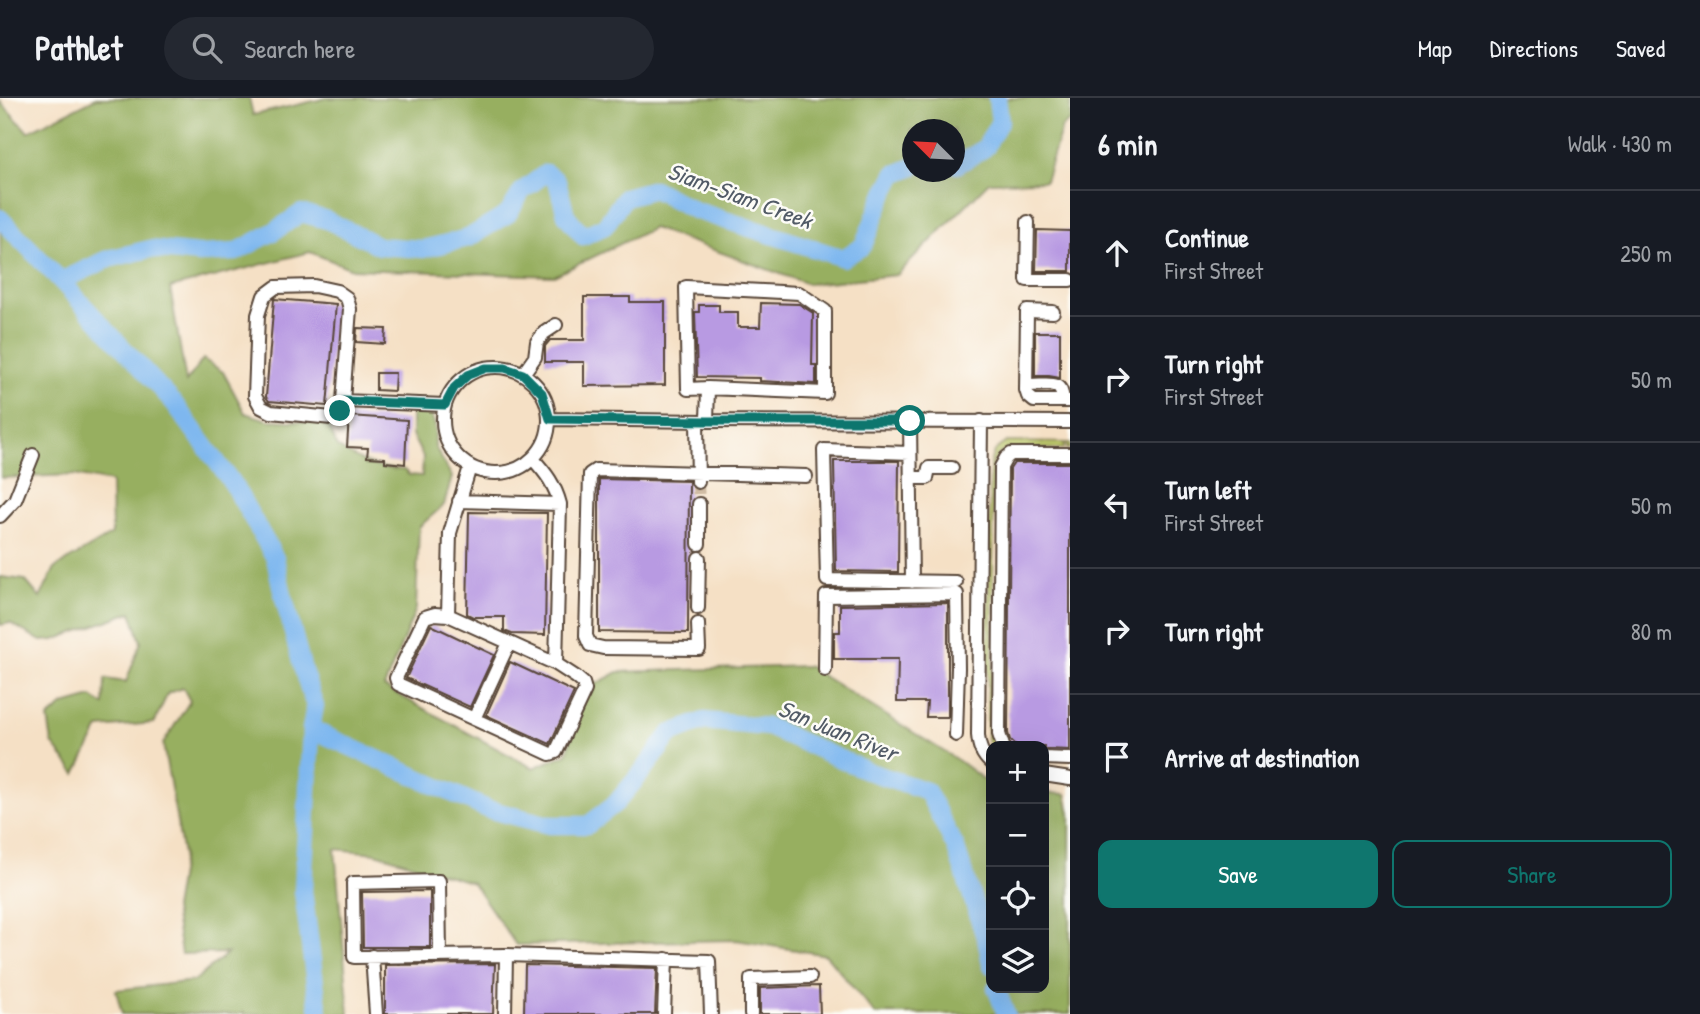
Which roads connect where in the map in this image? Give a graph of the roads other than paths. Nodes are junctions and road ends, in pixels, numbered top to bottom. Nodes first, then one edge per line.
1 (1028, 222) dead end
2 (1070, 280) edge
3 (1053, 312) dead end
4 (556, 325) dead end
5 (523, 374) junction
6 (708, 388) junction
7 (1030, 396) junction
8 (343, 401) junction
9 (1066, 401) edge
10 (445, 405) junction
11 (550, 419) junction
12 (702, 421) junction
13 (910, 421) junction
14 (981, 421) junction
15 (1034, 422) junction
16 (1070, 422) edge
17 (910, 453) junction
18 (1070, 454) edge
19 (33, 455) dead end
20 (533, 459) junction
21 (470, 467) junction
22 (952, 468) dead end
23 (806, 476) dead end
24 (698, 477) junction
25 (911, 478) junction
26 (460, 501) junction
27 (560, 504) junction
28 (699, 504) tunnel mouth
29 (0, 516) edge
30 (699, 544) dead end
31 (699, 558) dead end
32 (912, 582) junction
33 (956, 582) dead end
34 (698, 608) dead end
35 (448, 615) junction
36 (698, 624) dead end
37 (509, 643) junction
38 (556, 664) junction
39 (958, 668) junction
40 (978, 668) junction
41 (825, 670) dead end
42 (474, 719) junction
43 (956, 735) dead end
44 (1001, 741) edge
45 (986, 758) edge
46 (1049, 758) edge
47 (1070, 759) edge
48 (1049, 776) edge
49 (1070, 779) edge
50 (506, 955) junction
51 (372, 956) junction
52 (440, 956) junction
53 (666, 959) junction
54 (810, 977) dead end
55 (376, 1014) edge
56 (505, 1014) edge
57 (664, 1014) edge
58 (711, 1014) edge
59 (751, 1014) edge

1 - 2 street
3 - 7 street
4 - 5 street
5 - 10 street
5 - 11 street
6 - 6 street
6 - 12 street
7 - 9 street
7 - 15 street
8 - 8 street
8 - 10 street
10 - 21 street
11 - 12 street
11 - 20 street
12 - 13 street
12 - 24 street
13 - 14 street
13 - 17 street
14 - 15 street
14 - 40 street
15 - 16 street
17 - 25 street
17 - 32 street
18 - 44 street
19 - 29 street
20 - 21 street
20 - 27 street
21 - 26 street
22 - 25 street
23 - 24 street
24 - 36 street
25 - 32 street
26 - 27 street
26 - 35 street
27 - 38 street
28 - 30 street
31 - 34 street
32 - 33 street
35 - 37 street
35 - 42 street
37 - 38 street
37 - 42 street
38 - 42 street
39 - 40 street
39 - 41 street
39 - 43 street
40 - 45 street
46 - 47 street
48 - 49 street
50 - 52 street
50 - 53 street
50 - 56 street
51 - 52 street
51 - 52 street
51 - 55 street
53 - 57 street
53 - 58 street
54 - 59 street

